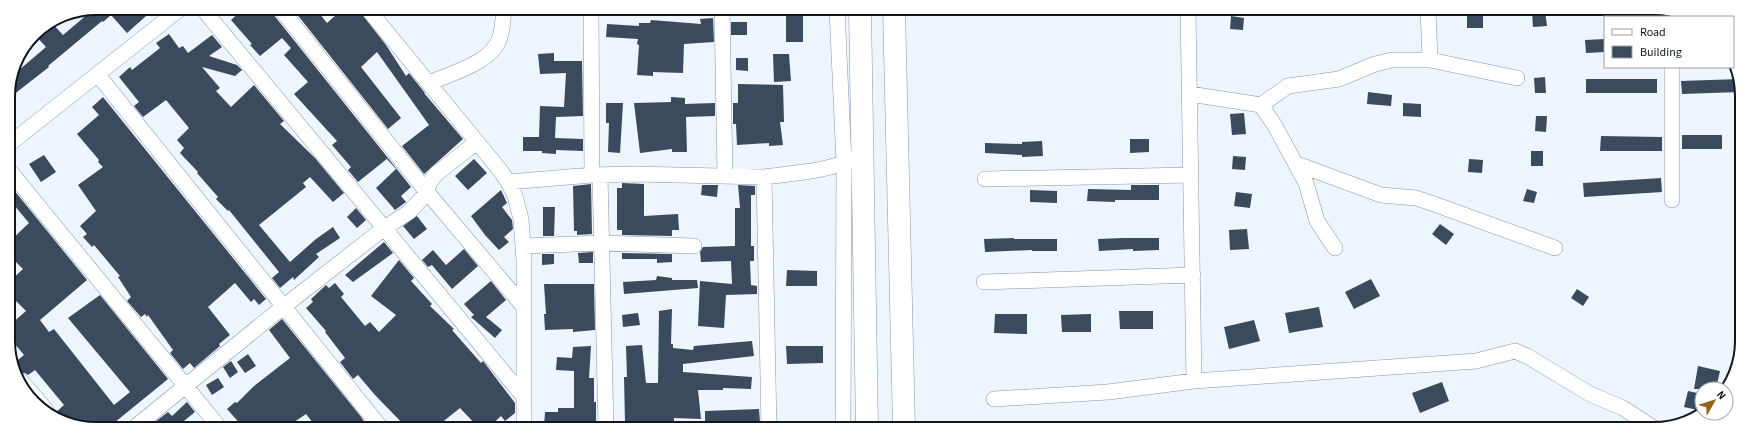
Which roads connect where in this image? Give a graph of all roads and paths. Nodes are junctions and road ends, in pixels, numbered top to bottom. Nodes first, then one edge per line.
1 (172, 15) edge
2 (208, 15) edge
3 (286, 15) edge
4 (373, 15) edge
5 (503, 15) edge
6 (591, 15) edge
7 (722, 15) edge
8 (837, 15) edge
9 (860, 15) edge
10 (894, 15) edge
11 (1188, 15) edge
12 (1428, 15) edge
13 (1430, 60) junction
14 (1672, 68) edge
15 (98, 75) junction
16 (1517, 78) dead end
17 (429, 83) junction
18 (1190, 94) junction
19 (1261, 105) junction
20 (15, 140) edge
21 (477, 142) junction
22 (853, 159) junction
23 (1296, 164) junction
24 (596, 175) junction
25 (725, 175) junction
26 (1191, 175) junction
27 (15, 177) edge
28 (764, 177) junction
29 (985, 179) dead end
30 (508, 182) junction
31 (427, 192) junction
32 (1672, 200) dead end
33 (383, 229) junction
34 (602, 243) junction
35 (523, 246) junction
36 (694, 246) dead end
37 (1335, 248) dead end
38 (1555, 248) dead end
39 (1193, 275) junction
40 (984, 282) dead end
41 (283, 307) junction
42 (524, 307) junction
43 (1194, 382) junction
44 (186, 385) junction
45 (524, 397) junction
46 (994, 399) dead end
47 (142, 422) edge
48 (215, 422) edge
49 (376, 422) edge
50 (524, 422) edge
51 (606, 422) edge
52 (769, 422) edge
53 (844, 422) edge
54 (867, 422) edge
55 (904, 422) edge
56 (1644, 422) edge

1 - 15 street
2 - 33 street
3 - 31 street
4 - 17 street
5 - 17 street
6 - 24 street
7 - 25 street
8 - 22 street
9 - 22 highway
10 - 55 highway
11 - 18 street
12 - 13 street
13 - 16 street
13 - 19 street
14 - 32 street
15 - 20 street
15 - 41 street
17 - 21 street
18 - 19 street
18 - 26 street
19 - 23 street
21 - 30 street
21 - 31 street
22 - 28 street
22 - 53 street
22 - 54 highway
23 - 37 street
23 - 38 street
24 - 25 street
24 - 30 street
24 - 34 street
25 - 28 street
26 - 29 street
26 - 39 street
27 - 44 street
28 - 52 street
30 - 35 street
31 - 33 street
31 - 42 street
33 - 41 street
33 - 45 street
34 - 35 street
34 - 36 street
34 - 51 street
35 - 42 street
39 - 40 street
39 - 43 street
41 - 44 street
41 - 49 street
42 - 45 street
43 - 46 street
43 - 56 street
44 - 47 street
44 - 48 street
45 - 50 street

